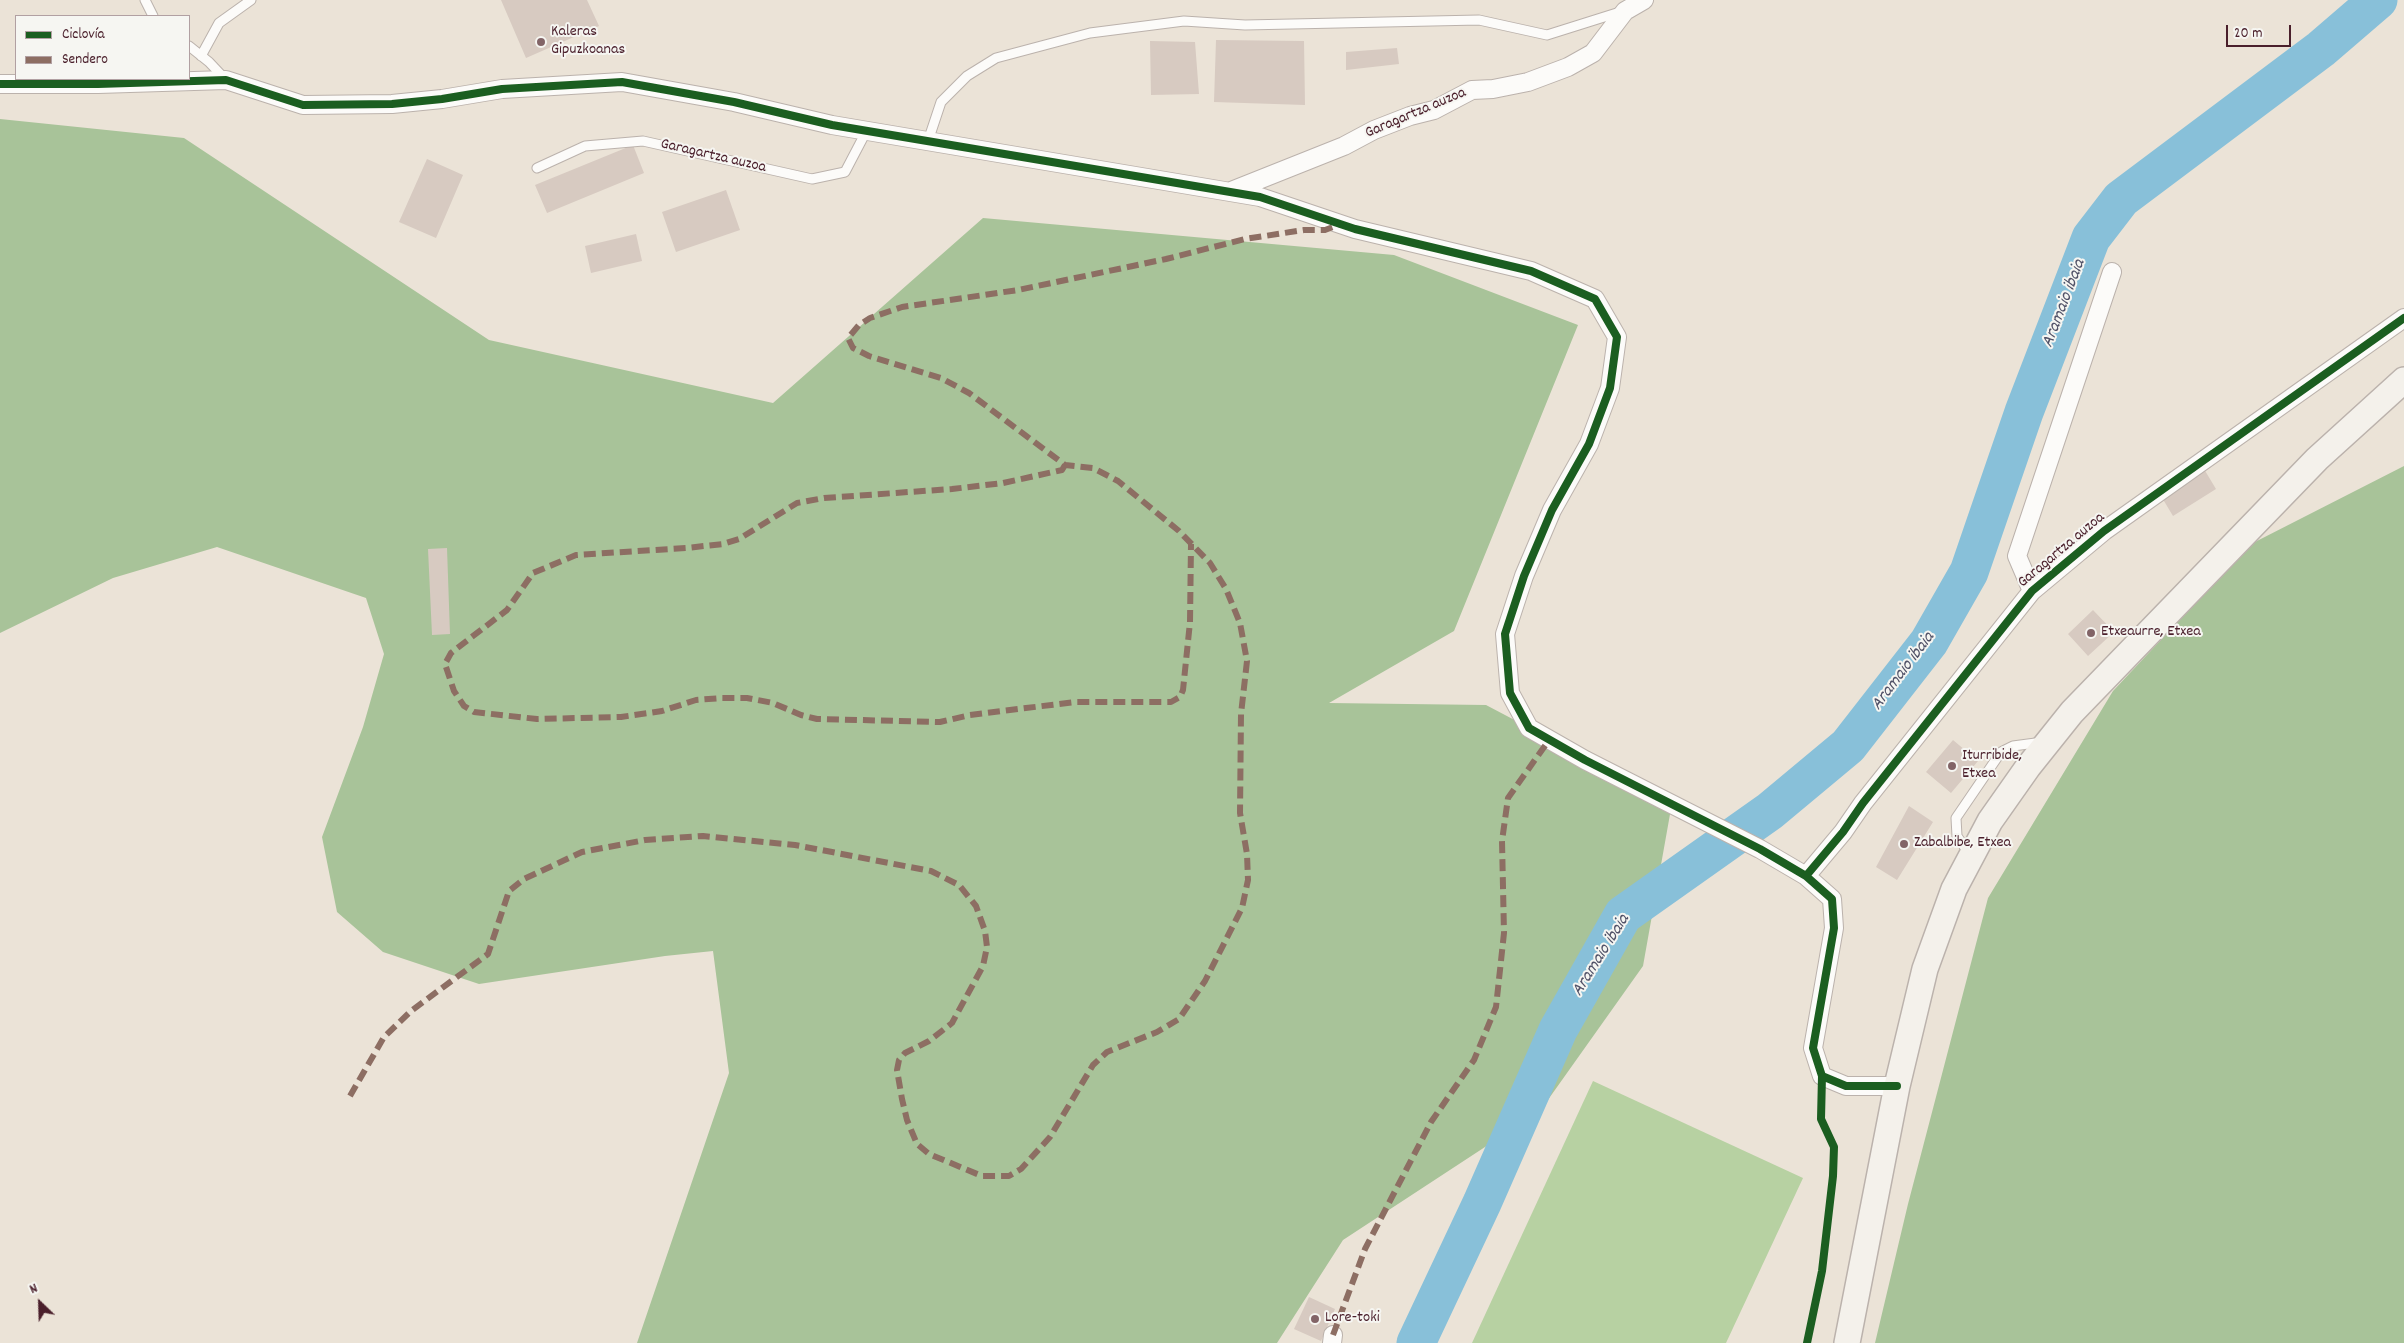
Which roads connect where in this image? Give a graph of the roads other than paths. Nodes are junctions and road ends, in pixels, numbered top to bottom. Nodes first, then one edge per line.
1 (145, 0) edge
2 (251, 0) edge
3 (1644, 0) edge
4 (1625, 11) junction
5 (152, 15) edge
6 (190, 47) edge
7 (201, 56) junction
8 (226, 80) junction
9 (0, 84) edge
10 (867, 130) junction
11 (928, 141) junction
12 (537, 168) dead end
13 (1228, 192) junction
14 (2112, 272) dead end
15 (2404, 318) edge
16 (2404, 380) edge
17 (2032, 591) junction
18 (1806, 876) junction
19 (1897, 1086) junction
20 (1847, 1343) edge

1 - 5 lane
2 - 7 lane
3 - 4 street, Garagartza auzoa
4 - 11 lane
4 - 13 street, Garagartza auzoa
6 - 7 lane
7 - 8 lane
8 - 9 street
8 - 10 street
10 - 11 street
10 - 12 lane, Garagartza auzoa
11 - 13 street
13 - 18 street
14 - 17 street, Garagartza auzoa
15 - 17 street, Garagartza auzoa
16 - 19 main road
17 - 18 street, Garagartza auzoa
18 - 19 street
19 - 20 main road

